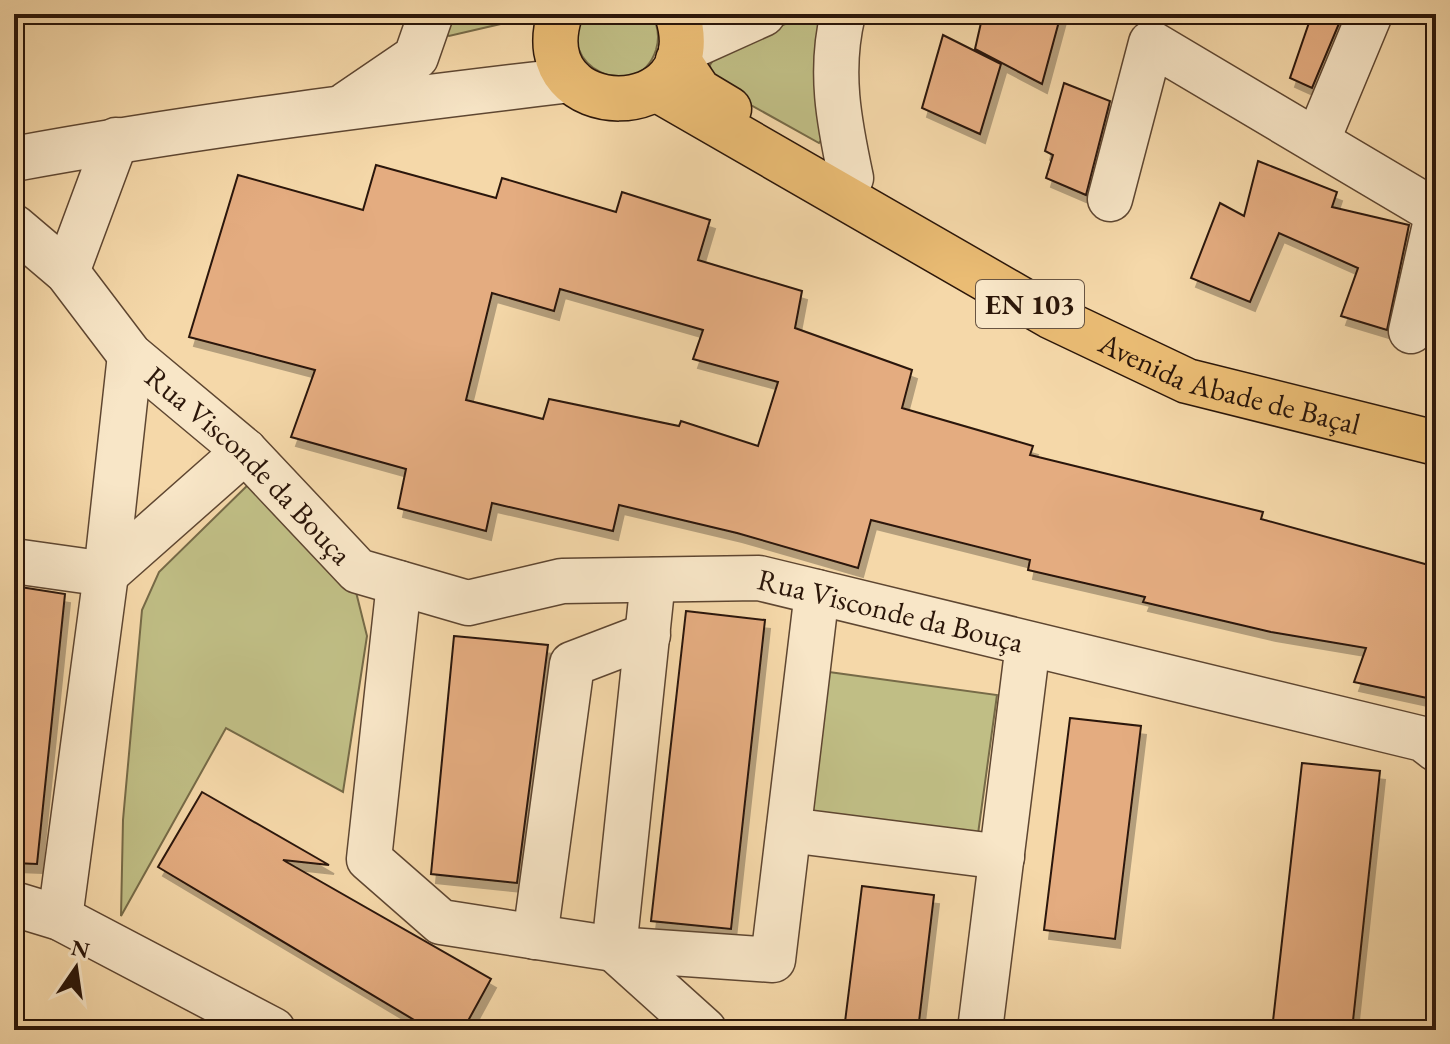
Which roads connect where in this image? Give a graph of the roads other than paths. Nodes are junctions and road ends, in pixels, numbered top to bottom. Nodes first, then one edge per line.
1 (431, 14) edge
2 (763, 14) edge
3 (843, 14) edge
4 (1370, 14) edge
5 (562, 47) edge
6 (673, 53) edge
7 (342, 108) junction
8 (1318, 139) junction
9 (116, 140) junction
10 (14, 159) edge
11 (851, 178) junction
12 (1110, 199) dead end
13 (1436, 212) edge
14 (1436, 220) edge
15 (14, 227) edge
16 (67, 272) junction
17 (1411, 331) dead end
18 (130, 355) junction
19 (1436, 421) edge
20 (1436, 443) edge
21 (245, 451) junction
22 (14, 561) edge
23 (106, 574) junction
24 (653, 580) junction
25 (399, 583) junction
26 (817, 592) junction
27 (648, 635) junction
28 (1028, 644) junction
29 (1436, 749) edge
30 (789, 830) junction
31 (1002, 857) junction
32 (14, 904) edge
33 (60, 918) junction
34 (535, 937) junction
35 (614, 949) junction
36 (273, 1030) edge
37 (704, 1030) edge
38 (980, 1030) edge

1 - 7 street
2 - 6 street
3 - 11 street
4 - 8 street
5 - 6 main road
5 - 7 street
6 - 11 main road, Avenida Abade de Baçal / EN 103
6 - 20 main road, Avenida Abade de Baçal / EN 103
7 - 9 street
8 - 12 street
8 - 13 street
9 - 10 street
9 - 16 street
11 - 19 main road, Avenida Abade de Baçal / EN 103
14 - 17 street
15 - 16 street
16 - 18 street
18 - 21 street, Rua Visconde da Bouça
18 - 23 street, Rua Visconde da Bouça
21 - 23 street
21 - 25 street, Rua Visconde da Bouça
22 - 23 street
23 - 33 street, Rua Visconde da Bouça
24 - 25 street, Rua Visconde da Bouça
24 - 26 street, Rua Visconde da Bouça
24 - 27 street
25 - 34 street
26 - 28 street, Rua Visconde da Bouça
26 - 30 street
27 - 34 street
27 - 35 street
28 - 29 street, Rua Visconde da Bouça
28 - 31 street
30 - 31 street
30 - 35 street
31 - 38 street
32 - 33 street
33 - 36 street
34 - 35 street
35 - 37 street

